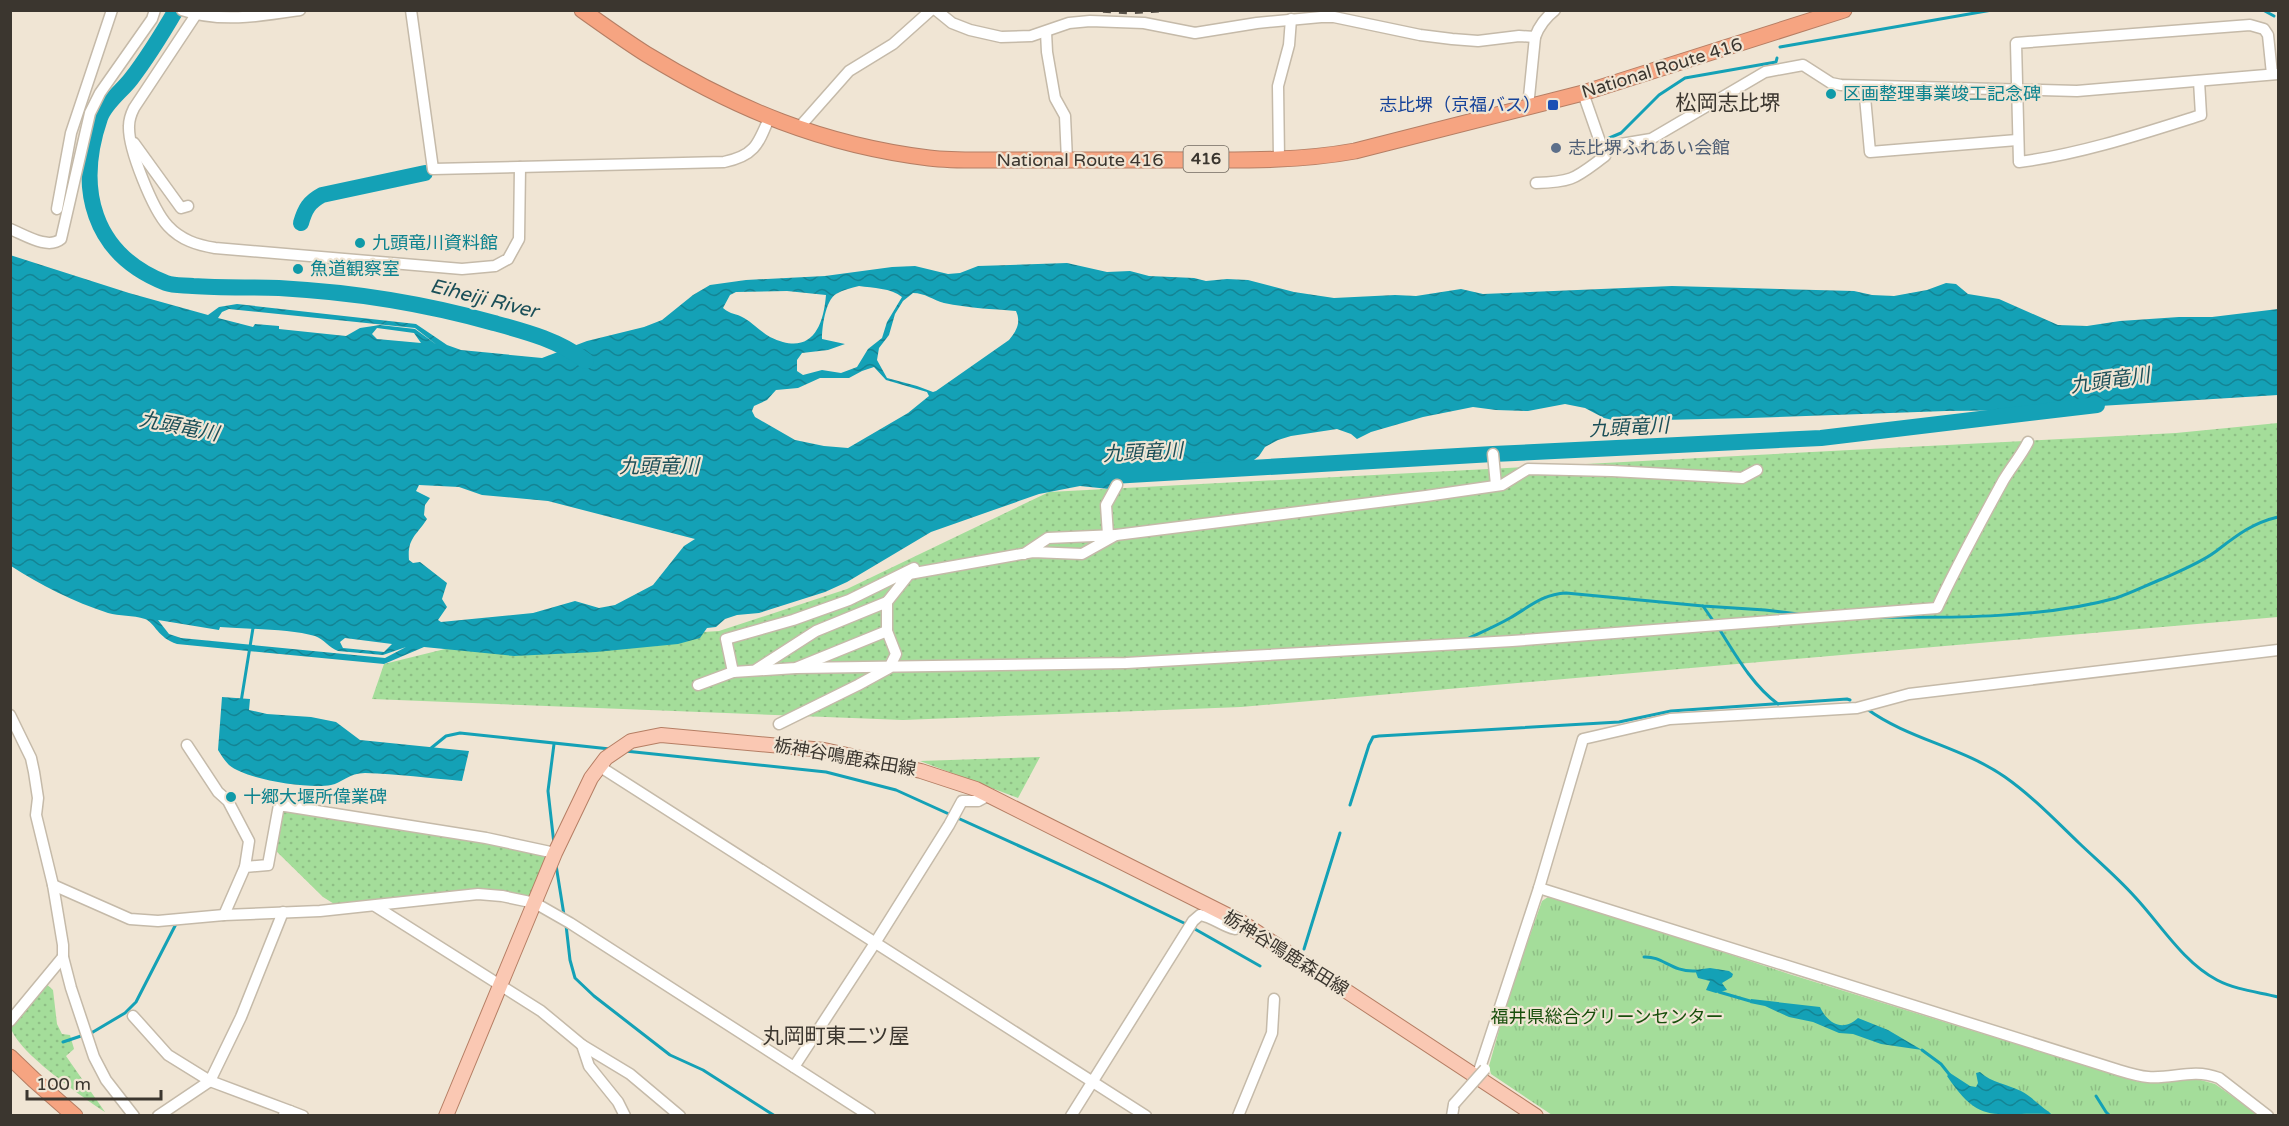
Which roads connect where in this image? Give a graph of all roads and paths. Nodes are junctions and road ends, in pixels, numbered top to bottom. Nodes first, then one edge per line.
1 (112, 10) edge
2 (155, 10) edge
3 (300, 10) edge
4 (411, 10) edge
5 (582, 10) edge
6 (931, 10) edge
7 (936, 10) edge
8 (1556, 10) edge
9 (1844, 10) edge
10 (192, 12) edge
11 (1291, 20) junction
12 (1046, 32) junction
13 (1535, 37) junction
14 (2275, 74) edge
15 (2199, 81) junction
16 (1864, 86) junction
17 (2017, 89) junction
18 (1583, 93) junction
19 (1528, 107) junction
20 (769, 118) junction
21 (801, 130) junction
22 (130, 139) junction
23 (2017, 140) junction
24 (1603, 147) junction
25 (1279, 159) junction
26 (1068, 160) junction
27 (520, 167) junction
28 (1536, 183) dead end
29 (188, 206) dead end
30 (57, 209) dead end
31 (10, 230) edge
32 (2028, 442) dead end
33 (1493, 454) dead end
34 (1757, 470) dead end
35 (1117, 485) dead end
36 (1496, 486) junction
37 (1112, 535) junction
38 (1024, 554) junction
39 (909, 574) junction
40 (887, 602) junction
41 (887, 631) junction
42 (2278, 650) edge
43 (796, 668) junction
44 (889, 668) junction
45 (756, 670) junction
46 (733, 672) junction
47 (698, 685) dead end
48 (10, 715) edge
49 (779, 724) dead end
50 (187, 745) dead end
51 (602, 762) junction
52 (989, 795) junction
53 (555, 853) junction
54 (245, 867) junction
55 (53, 885) junction
56 (1539, 888) junction
57 (535, 903) junction
58 (375, 906) junction
59 (283, 912) junction
60 (224, 915) junction
61 (1243, 923) junction
62 (875, 943) junction
63 (63, 957) junction
64 (501, 987) junction
65 (1274, 999) dead end
66 (133, 1016) dead end
67 (10, 1021) edge
68 (582, 1045) junction
69 (10, 1057) edge
70 (794, 1067) junction
71 (1481, 1073) junction
72 (210, 1081) junction
73 (1093, 1082) junction
74 (1453, 1110) edge
75 (287, 1113) edge
76 (867, 1115) edge
77 (75, 1116) edge
78 (134, 1116) edge
79 (158, 1116) edge
80 (303, 1116) edge
81 (446, 1116) edge
82 (625, 1116) edge
83 (680, 1116) edge
84 (1071, 1116) edge
85 (1146, 1116) edge
86 (1238, 1116) edge
87 (1536, 1116) edge
88 (2268, 1116) edge

1 - 30 street
2 - 31 street
3 - 10 street
4 - 27 street
5 - 20 highway, National Route 416 / 416
6 - 21 street
7 - 12 street
8 - 13 street
9 - 18 highway, National Route 416 / 416
10 - 22 street
11 - 12 street
11 - 13 street
11 - 25 street
12 - 26 street
13 - 19 street
14 - 15 street
14 - 17 street
15 - 17 street
15 - 23 street
16 - 17 street
16 - 23 street
16 - 24 street
17 - 23 street
18 - 19 highway, National Route 416 / 416
18 - 24 street
19 - 25 highway, National Route 416 / 416
20 - 21 highway, National Route 416 / 416
20 - 27 street
21 - 26 highway, National Route 416 / 416
22 - 27 street
22 - 29 street
24 - 28 street
25 - 26 highway, National Route 416 / 416
32 - 44 street
33 - 36 street
34 - 36 street
35 - 37 street
36 - 37 street
37 - 38 street
37 - 38 street
38 - 39 street
39 - 40 street
39 - 46 street
40 - 41 street
40 - 45 street
41 - 43 street
41 - 44 street
42 - 56 street
43 - 44 street
43 - 45 street
44 - 49 street
45 - 46 street
46 - 47 street
48 - 55 street
50 - 54 street
51 - 52 main road, 栃神谷鳴鹿森田線
51 - 53 main road, 栃神谷鳴鹿森田線
51 - 62 street
52 - 61 main road, 栃神谷鳴鹿森田線
52 - 62 street
53 - 54 street
53 - 57 main road, 栃神谷鳴鹿森田線
54 - 60 street
55 - 60 street
55 - 63 street
56 - 71 street
56 - 88 street
57 - 58 street
57 - 64 main road, 栃神谷鳴鹿森田線
57 - 70 street
58 - 59 street
58 - 64 street
59 - 60 street
59 - 72 street
61 - 71 main road, 栃神谷鳴鹿森田線
61 - 73 street
62 - 70 street
62 - 73 street
63 - 67 street
63 - 78 street
64 - 68 street
64 - 81 main road, 栃神谷鳴鹿森田線
65 - 86 street
66 - 72 street
68 - 82 street
68 - 83 street
69 - 77 highway
70 - 76 street
71 - 74 street, bridge
71 - 87 main road, 栃神谷鳴鹿森田線
72 - 75 street
72 - 79 street
73 - 84 street
73 - 85 street
75 - 80 street

